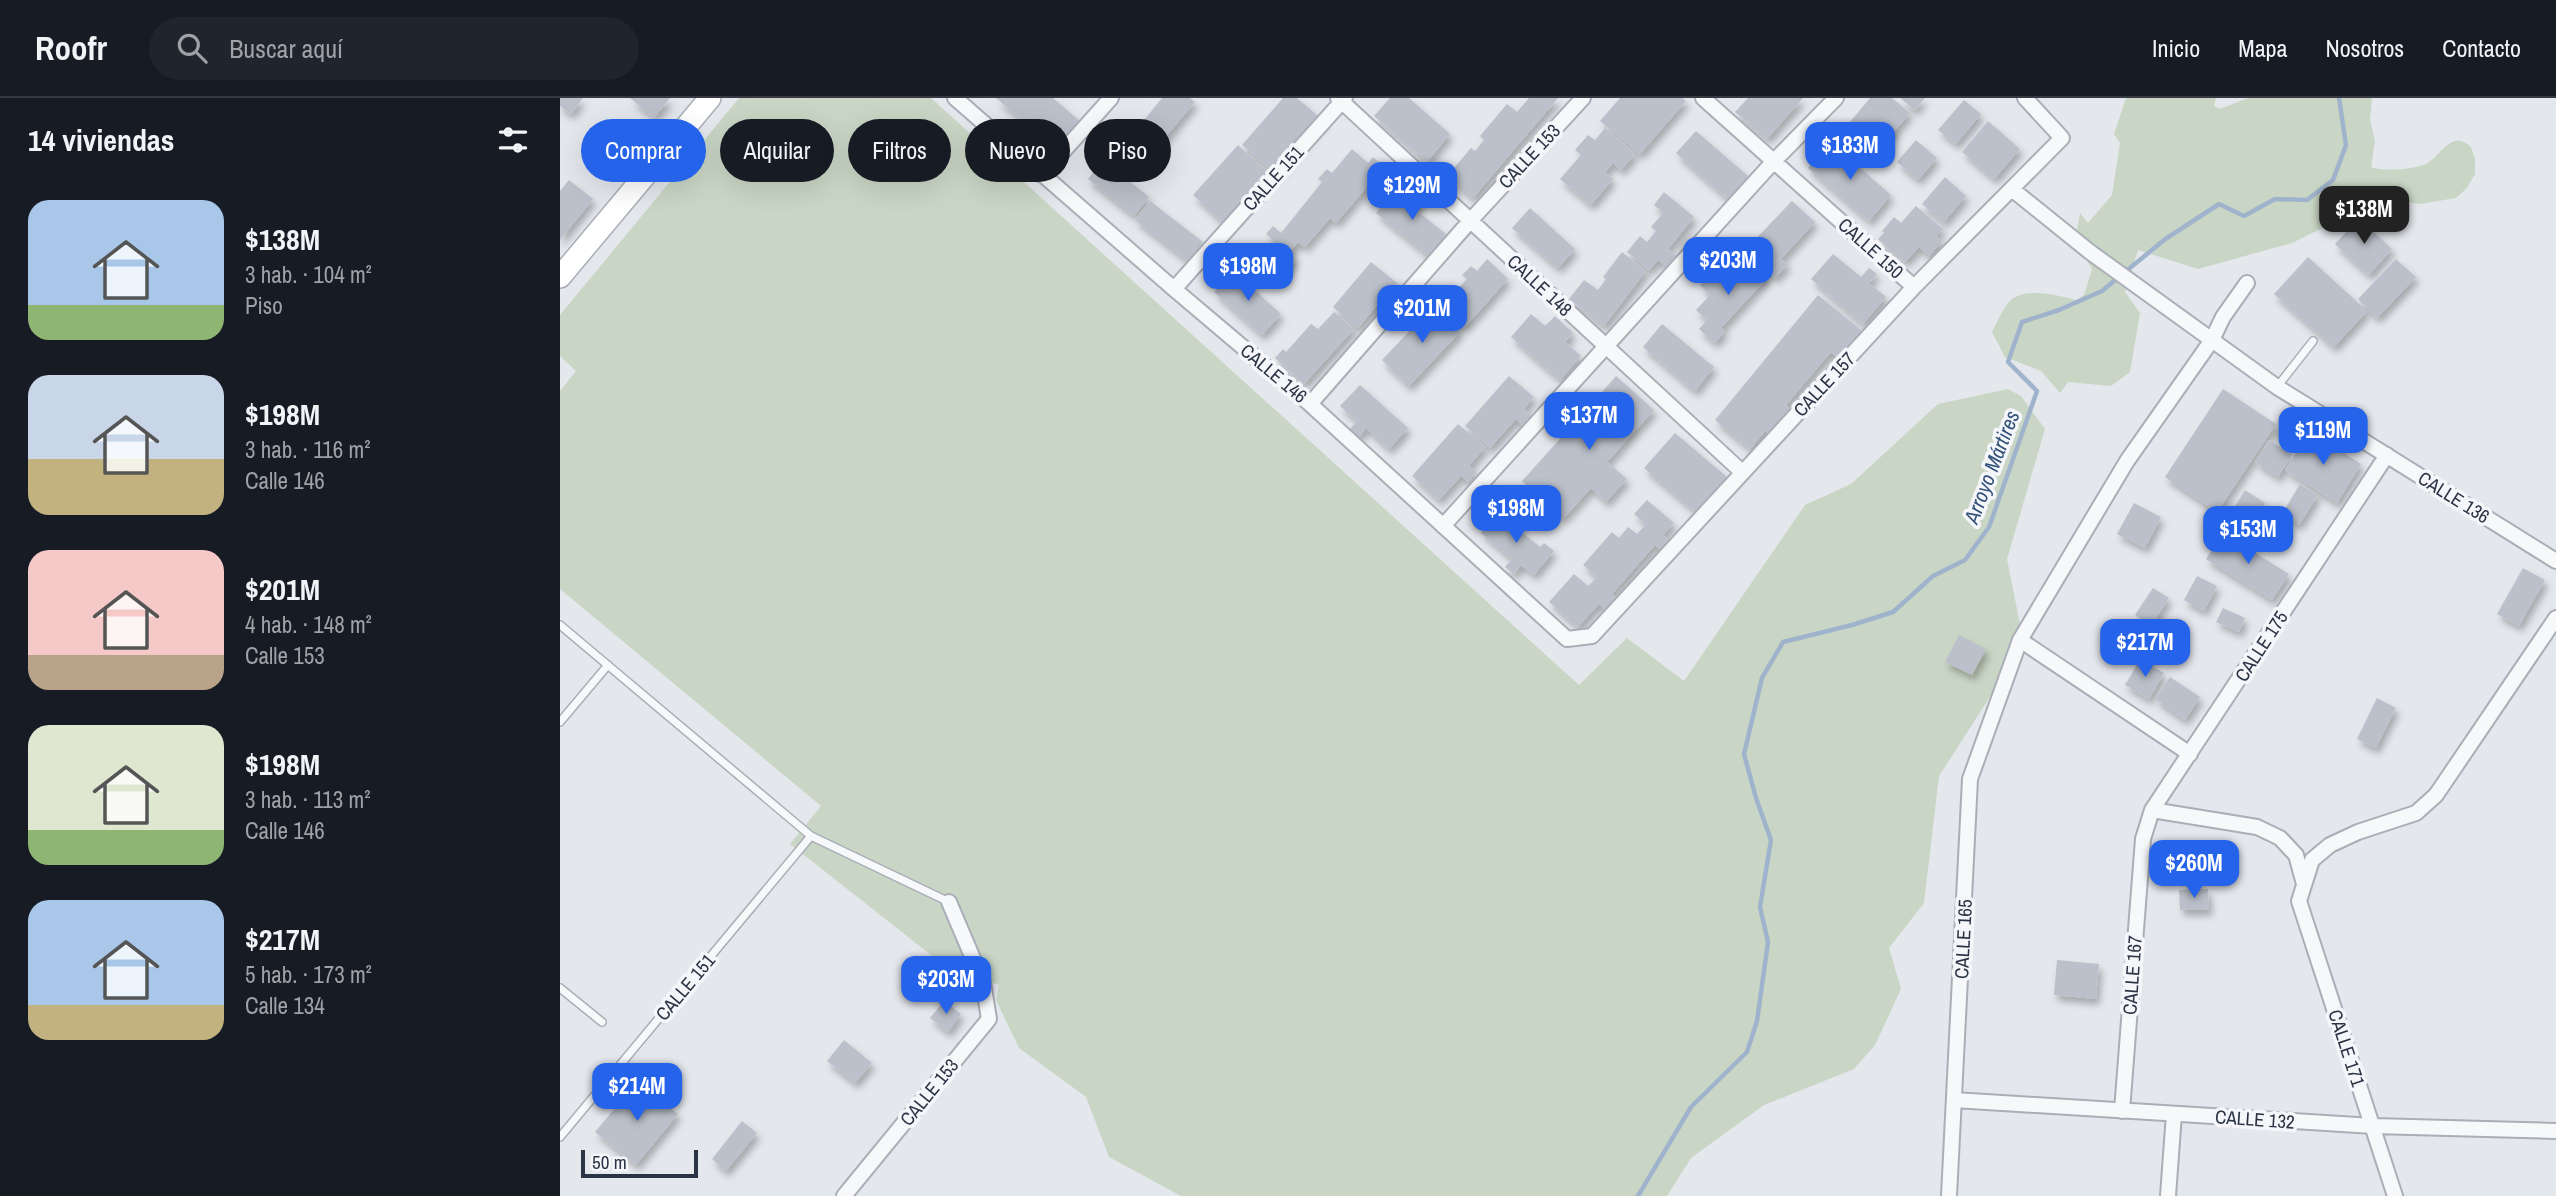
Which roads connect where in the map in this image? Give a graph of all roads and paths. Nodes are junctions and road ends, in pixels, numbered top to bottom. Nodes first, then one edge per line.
1 (710, 98) edge
2 (955, 98) edge
3 (1111, 98) edge
4 (1583, 98) edge
5 (1703, 98) edge
6 (1836, 98) edge
7 (2025, 98) edge
8 (1341, 99) edge
9 (979, 119) edge
10 (1070, 144) edge
11 (1774, 161) junction
12 (1050, 182) edge
13 (2013, 190) junction
14 (1470, 220) junction
15 (560, 277) edge
16 (2247, 283) dead end
17 (1914, 287) junction
18 (1174, 289) junction
19 (2212, 340) junction
20 (2313, 341) dead end
21 (1607, 347) junction
22 (2277, 387) junction
23 (1310, 404) junction
24 (2387, 455) junction
25 (1742, 472) junction
26 (1443, 526) junction
27 (2556, 561) edge
28 (2556, 618) edge
29 (560, 625) edge
30 (1592, 636) joint
31 (2020, 640) junction
32 (608, 665) junction
33 (560, 722) edge
34 (2190, 754) junction
35 (2152, 810) junction
36 (811, 836) junction
37 (2143, 839) joint
38 (2304, 884) junction
39 (949, 902) joint
40 (560, 988) edge
41 (602, 1022) dead end
42 (1954, 1100) junction
43 (2122, 1111) junction
44 (2174, 1114) junction
45 (2373, 1126) junction
46 (2556, 1131) edge
47 (560, 1137) edge
48 (844, 1196) edge
49 (1949, 1196) edge
50 (2168, 1196) edge
51 (2395, 1196) edge

1 - 15 main road
2 - 9 street, CALLE 146
3 - 10 street
4 - 14 street, CALLE 153
5 - 11 street, CALLE 150
6 - 11 street
7 - 13 street, CALLE 157
8 - 14 street, CALLE 148
8 - 18 street, CALLE 151
11 - 17 street, CALLE 150
11 - 21 street
12 - 18 street, CALLE 146
13 - 17 street, CALLE 157
13 - 19 street, CALLE 136
14 - 21 street, CALLE 148
14 - 23 street, CALLE 153
16 - 19 street, CALLE 165
17 - 25 street, CALLE 157
18 - 23 street, CALLE 146
19 - 22 street, CALLE 136
19 - 31 street, CALLE 165
20 - 22 lane
21 - 25 street, CALLE 148
21 - 26 street
22 - 24 street, CALLE 136
23 - 26 street, CALLE 146
24 - 27 street, CALLE 136
24 - 34 street, CALLE 175
25 - 30 street, CALLE 157
26 - 30 street, CALLE 146
28 - 38 street
29 - 32 lane
31 - 34 street
31 - 42 street, CALLE 165
32 - 33 lane
32 - 36 lane
34 - 35 street, CALLE 175
35 - 37 street, CALLE 175
35 - 38 street
36 - 39 lane
36 - 47 lane, CALLE 151
37 - 43 street, CALLE 167
38 - 45 street, CALLE 171
39 - 48 street, CALLE 153
40 - 41 lane
42 - 43 street, CALLE 132
42 - 49 street, CALLE 165
43 - 44 street, CALLE 132
44 - 45 street, CALLE 132
44 - 50 street
45 - 46 street, CALLE 132
45 - 51 street, CALLE 171

